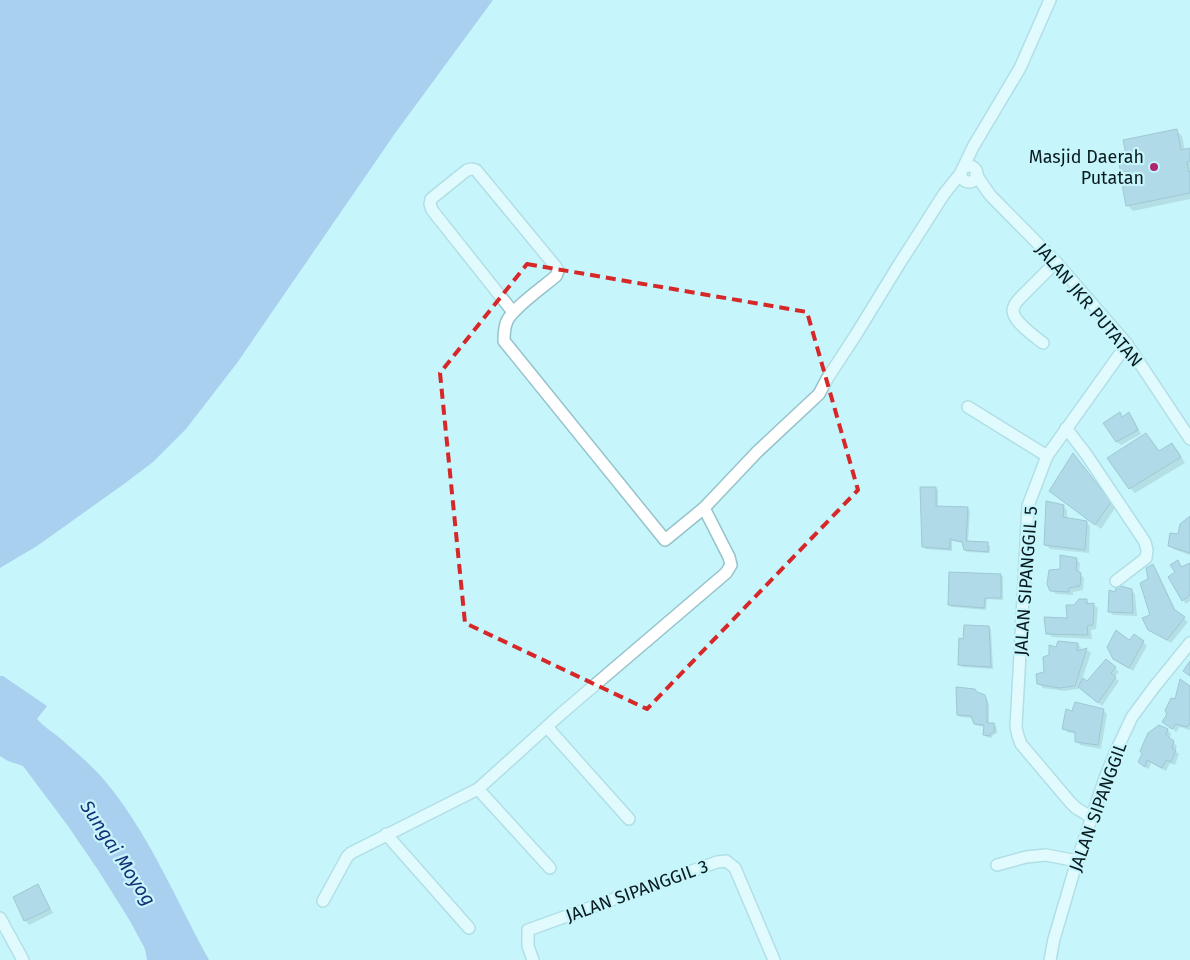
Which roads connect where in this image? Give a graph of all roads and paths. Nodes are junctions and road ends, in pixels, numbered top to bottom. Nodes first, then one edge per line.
1 (1050, 0) edge
2 (968, 174) junction
3 (1056, 262) junction
4 (513, 312) junction
5 (1043, 343) dead end
6 (1126, 344) junction
7 (968, 406) dead end
8 (1066, 428) junction
9 (1190, 439) edge
10 (1047, 456) junction
11 (704, 508) junction
12 (1116, 580) dead end
13 (1190, 643) edge
14 (547, 727) junction
15 (478, 789) junction
16 (1091, 817) junction
17 (629, 820) dead end
18 (386, 834) junction
19 (1077, 861) junction
20 (997, 865) dead end
21 (550, 868) dead end
22 (323, 901) dead end
23 (0, 918) edge
24 (469, 928) dead end
25 (23, 960) edge
26 (533, 960) edge
27 (774, 960) edge
28 (1050, 960) edge

1 - 2 street
2 - 3 street, JALAN JKR PUTATAN
2 - 11 street
3 - 5 street
3 - 6 street, JALAN JKR PUTATAN
4 - 4 street
4 - 11 street
6 - 8 street, JALAN SIPANGGIL 5
6 - 9 street, JALAN JKR PUTATAN
7 - 10 street
8 - 10 street, JALAN SIPANGGIL 5
8 - 12 street
10 - 16 street, JALAN SIPANGGIL 5
11 - 14 street
13 - 16 street, JALAN SIPANGGIL
14 - 15 street
14 - 17 street
15 - 18 street
15 - 21 street
16 - 19 street, JALAN SIPANGGIL
18 - 22 street
18 - 24 street
19 - 20 street
19 - 28 street, JALAN SIPANGGIL
23 - 25 street
26 - 27 street, JALAN SIPANGGIL 3

